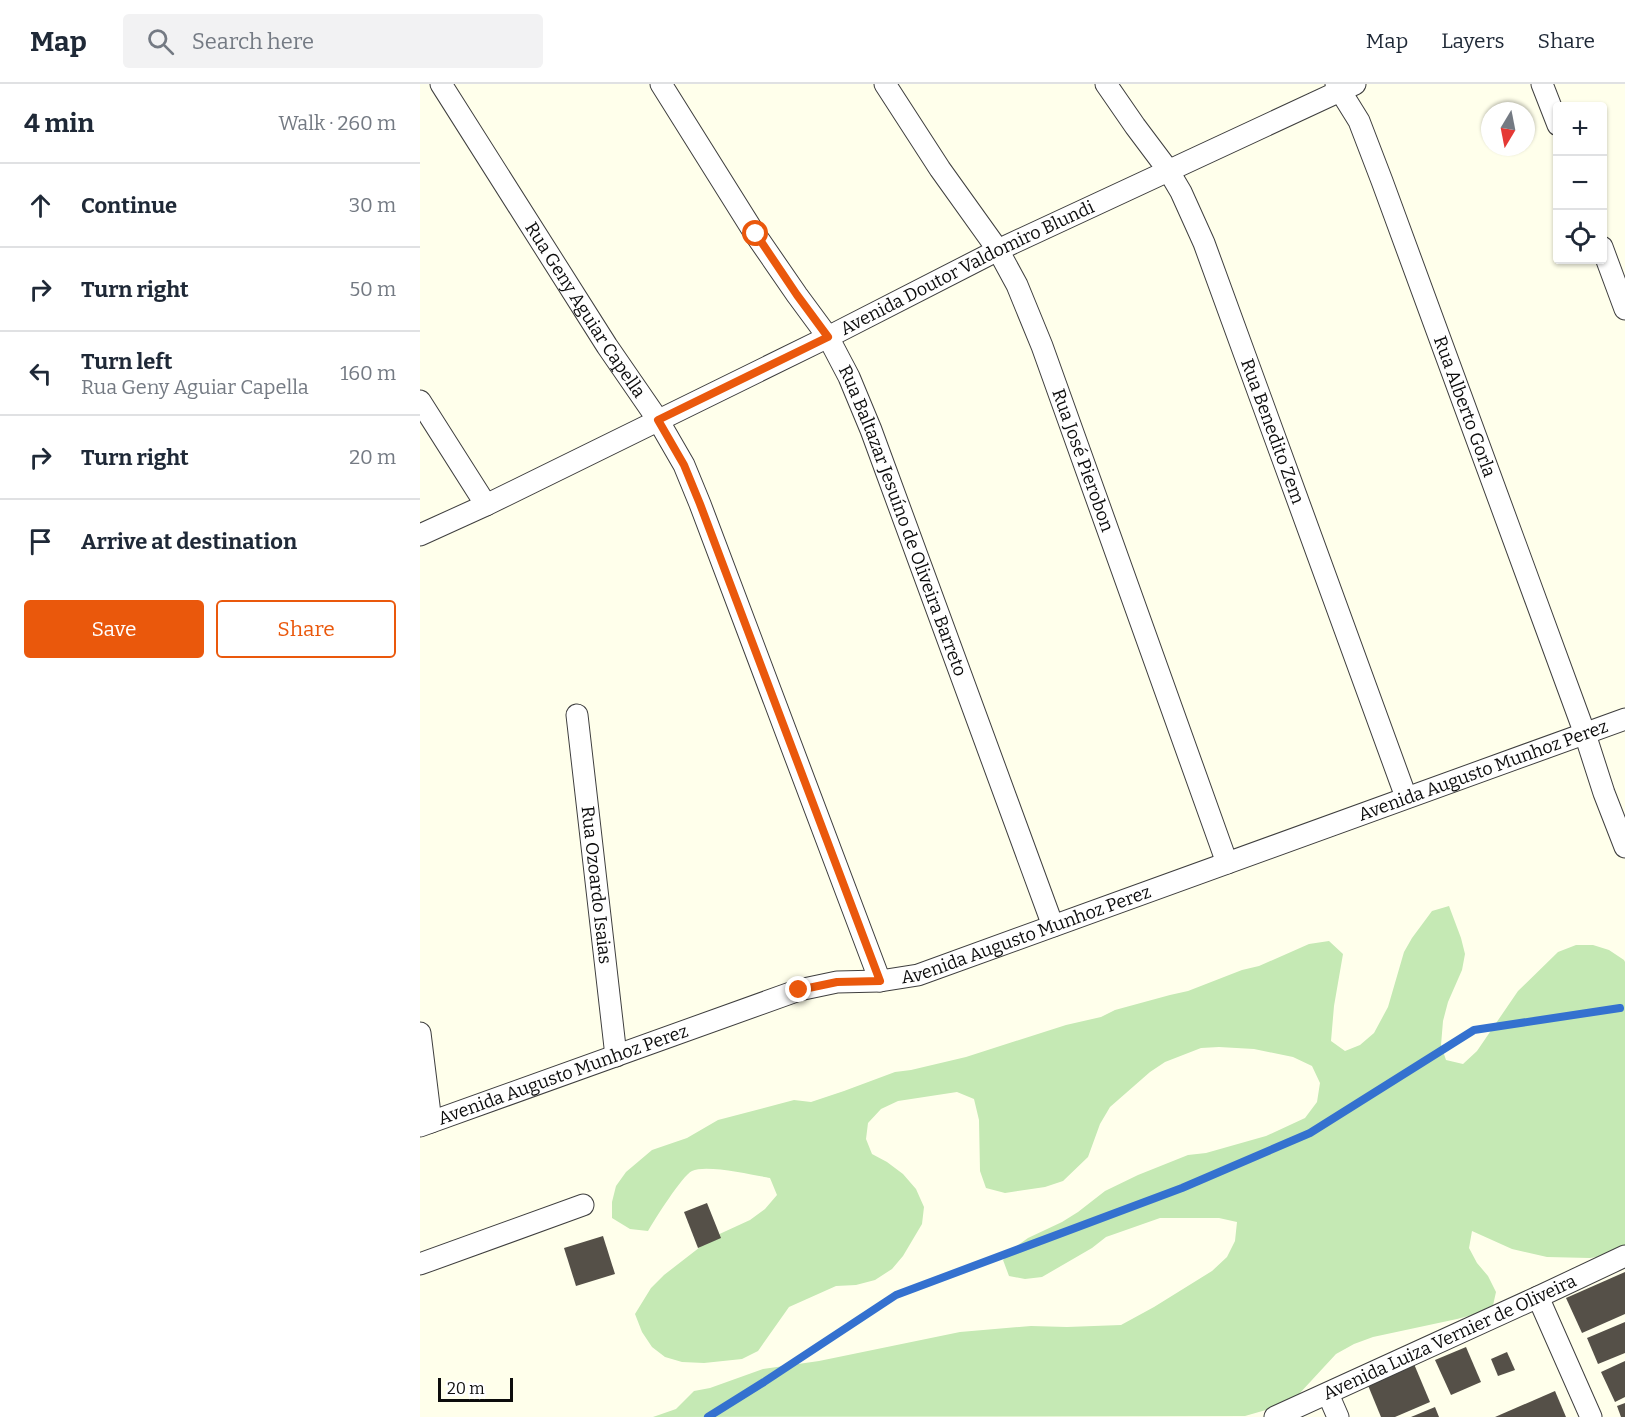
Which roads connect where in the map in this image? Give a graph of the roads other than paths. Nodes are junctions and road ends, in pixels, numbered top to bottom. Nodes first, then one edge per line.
1 (441, 84) edge
2 (661, 84) edge
3 (885, 84) edge
4 (1106, 84) edge
5 (1542, 84) edge
6 (1344, 86) edge
7 (1553, 114) edge
8 (1168, 170) junction
9 (998, 250) junction
10 (1607, 261) edge
11 (1625, 309) edge
12 (828, 337) junction
13 (420, 401) edge
14 (658, 420) junction
15 (486, 505) junction
16 (420, 535) edge
17 (577, 715) dead end
18 (1625, 719) edge
19 (1585, 734) junction
20 (1406, 797) junction
21 (1625, 847) edge
22 (1227, 862) junction
23 (1053, 926) junction
24 (880, 981) junction
25 (420, 1033) edge
26 (616, 1056) junction
27 (426, 1124) edge
28 (583, 1205) dead end
29 (1625, 1256) edge
30 (420, 1264) edge
31 (1538, 1297) junction
32 (1328, 1394) junction
33 (1275, 1417) edge
34 (1338, 1417) edge
35 (1591, 1417) edge

1 - 14 street, Rua Geny Aguiar Capella
2 - 12 street, Rua Baltazar Jesuíno de Oliveira Barreto
3 - 9 street, Rua José Pierobon
4 - 8 street, Rua Benedito Zem
5 - 7 street
6 - 8 street, Avenida Doutor Valdomiro Blundi
6 - 19 street, Rua Alberto Gorla
8 - 9 street, Avenida Doutor Valdomiro Blundi
8 - 20 street, Rua Benedito Zem
9 - 12 street, Avenida Doutor Valdomiro Blundi
9 - 22 street, Rua José Pierobon
10 - 11 street
12 - 14 street, Avenida Doutor Valdomiro Blundi
12 - 23 street, Rua Baltazar Jesuíno de Oliveira Barreto
13 - 15 street
14 - 15 street, Avenida Doutor Valdomiro Blundi
14 - 24 street, Rua Geny Aguiar Capella
15 - 16 street, Avenida Doutor Valdomiro Blundi
17 - 26 street, Rua Ozoardo Isaias
18 - 19 street, Avenida Augusto Munhoz Perez
19 - 20 street, Avenida Augusto Munhoz Perez
19 - 21 street, Rua Alberto Gorla
20 - 22 street, Avenida Augusto Munhoz Perez
22 - 23 street, Avenida Augusto Munhoz Perez
23 - 24 street, Avenida Augusto Munhoz Perez
24 - 26 street, Avenida Augusto Munhoz Perez
25 - 27 street
26 - 27 street, Avenida Augusto Munhoz Perez
28 - 30 street
29 - 31 street, Avenida Luiza Vernier de Oliveira
31 - 32 street, Avenida Luiza Vernier de Oliveira
31 - 35 street
32 - 33 street, Avenida Luiza Vernier de Oliveira
32 - 34 street

